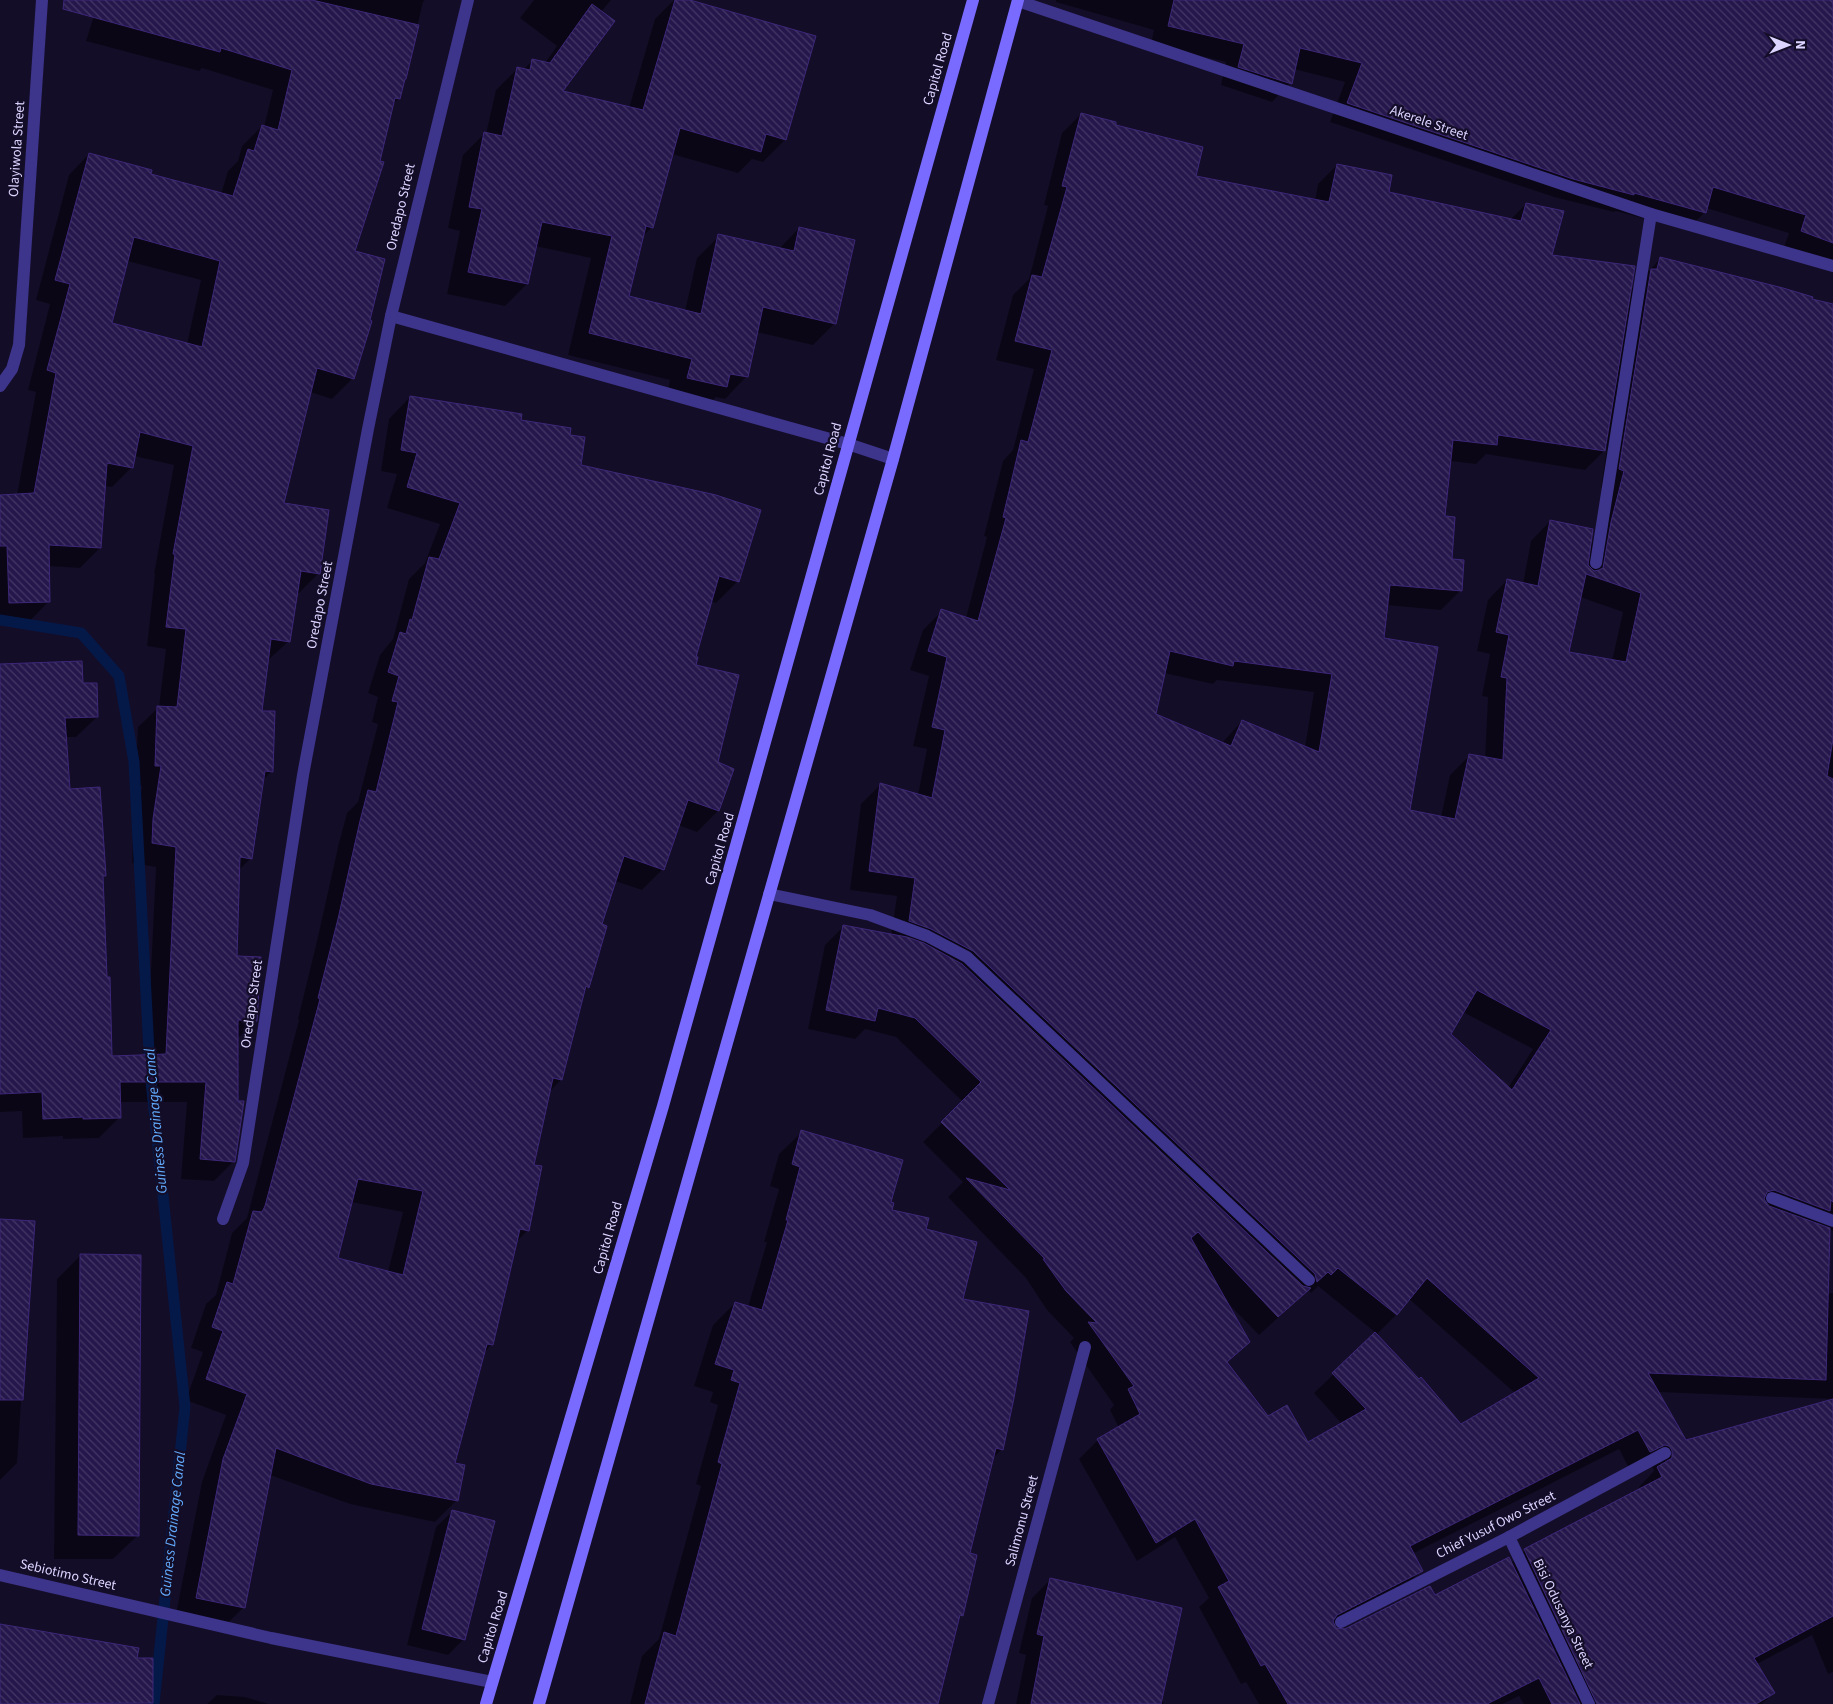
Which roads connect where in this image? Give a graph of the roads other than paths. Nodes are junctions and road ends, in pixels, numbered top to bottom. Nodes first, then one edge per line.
1 (42, 0) edge
2 (468, 0) edge
3 (973, 0) edge
4 (1018, 0) edge
5 (1651, 214) junction
6 (1833, 266) edge
7 (391, 316) junction
8 (0, 386) edge
9 (848, 444) junction
10 (893, 459) junction
11 (1596, 563) dead end
12 (769, 894) junction
13 (1772, 1198) dead end
14 (223, 1218) dead end
15 (1833, 1221) edge
16 (1309, 1280) dead end
17 (1084, 1347) dead end
18 (1664, 1453) dead end
19 (1509, 1537) junction
20 (0, 1575) edge
21 (1341, 1622) dead end
22 (492, 1682) junction
23 (486, 1704) edge
24 (539, 1704) edge
25 (988, 1704) edge
26 (1589, 1704) edge

1 - 8 street, Olayiwola Street
2 - 7 street, Oredapo Street
3 - 9 main road, Capitol Road
4 - 5 street, Akerele Street
4 - 10 main road
5 - 6 street, Akerele Street
5 - 11 street
7 - 9 street
7 - 14 street, Oredapo Street
9 - 10 street
9 - 22 main road, Capitol Road
10 - 12 main road
12 - 16 street
12 - 24 main road
13 - 15 street
17 - 25 street, Salimonu Street
18 - 19 street, Chief Yusuf Owo Street
19 - 21 street, Chief Yusuf Owo Street
19 - 26 street, Bisi Odusanya Street
20 - 22 street, Sebiotimo Street
22 - 23 main road, Capitol Road

